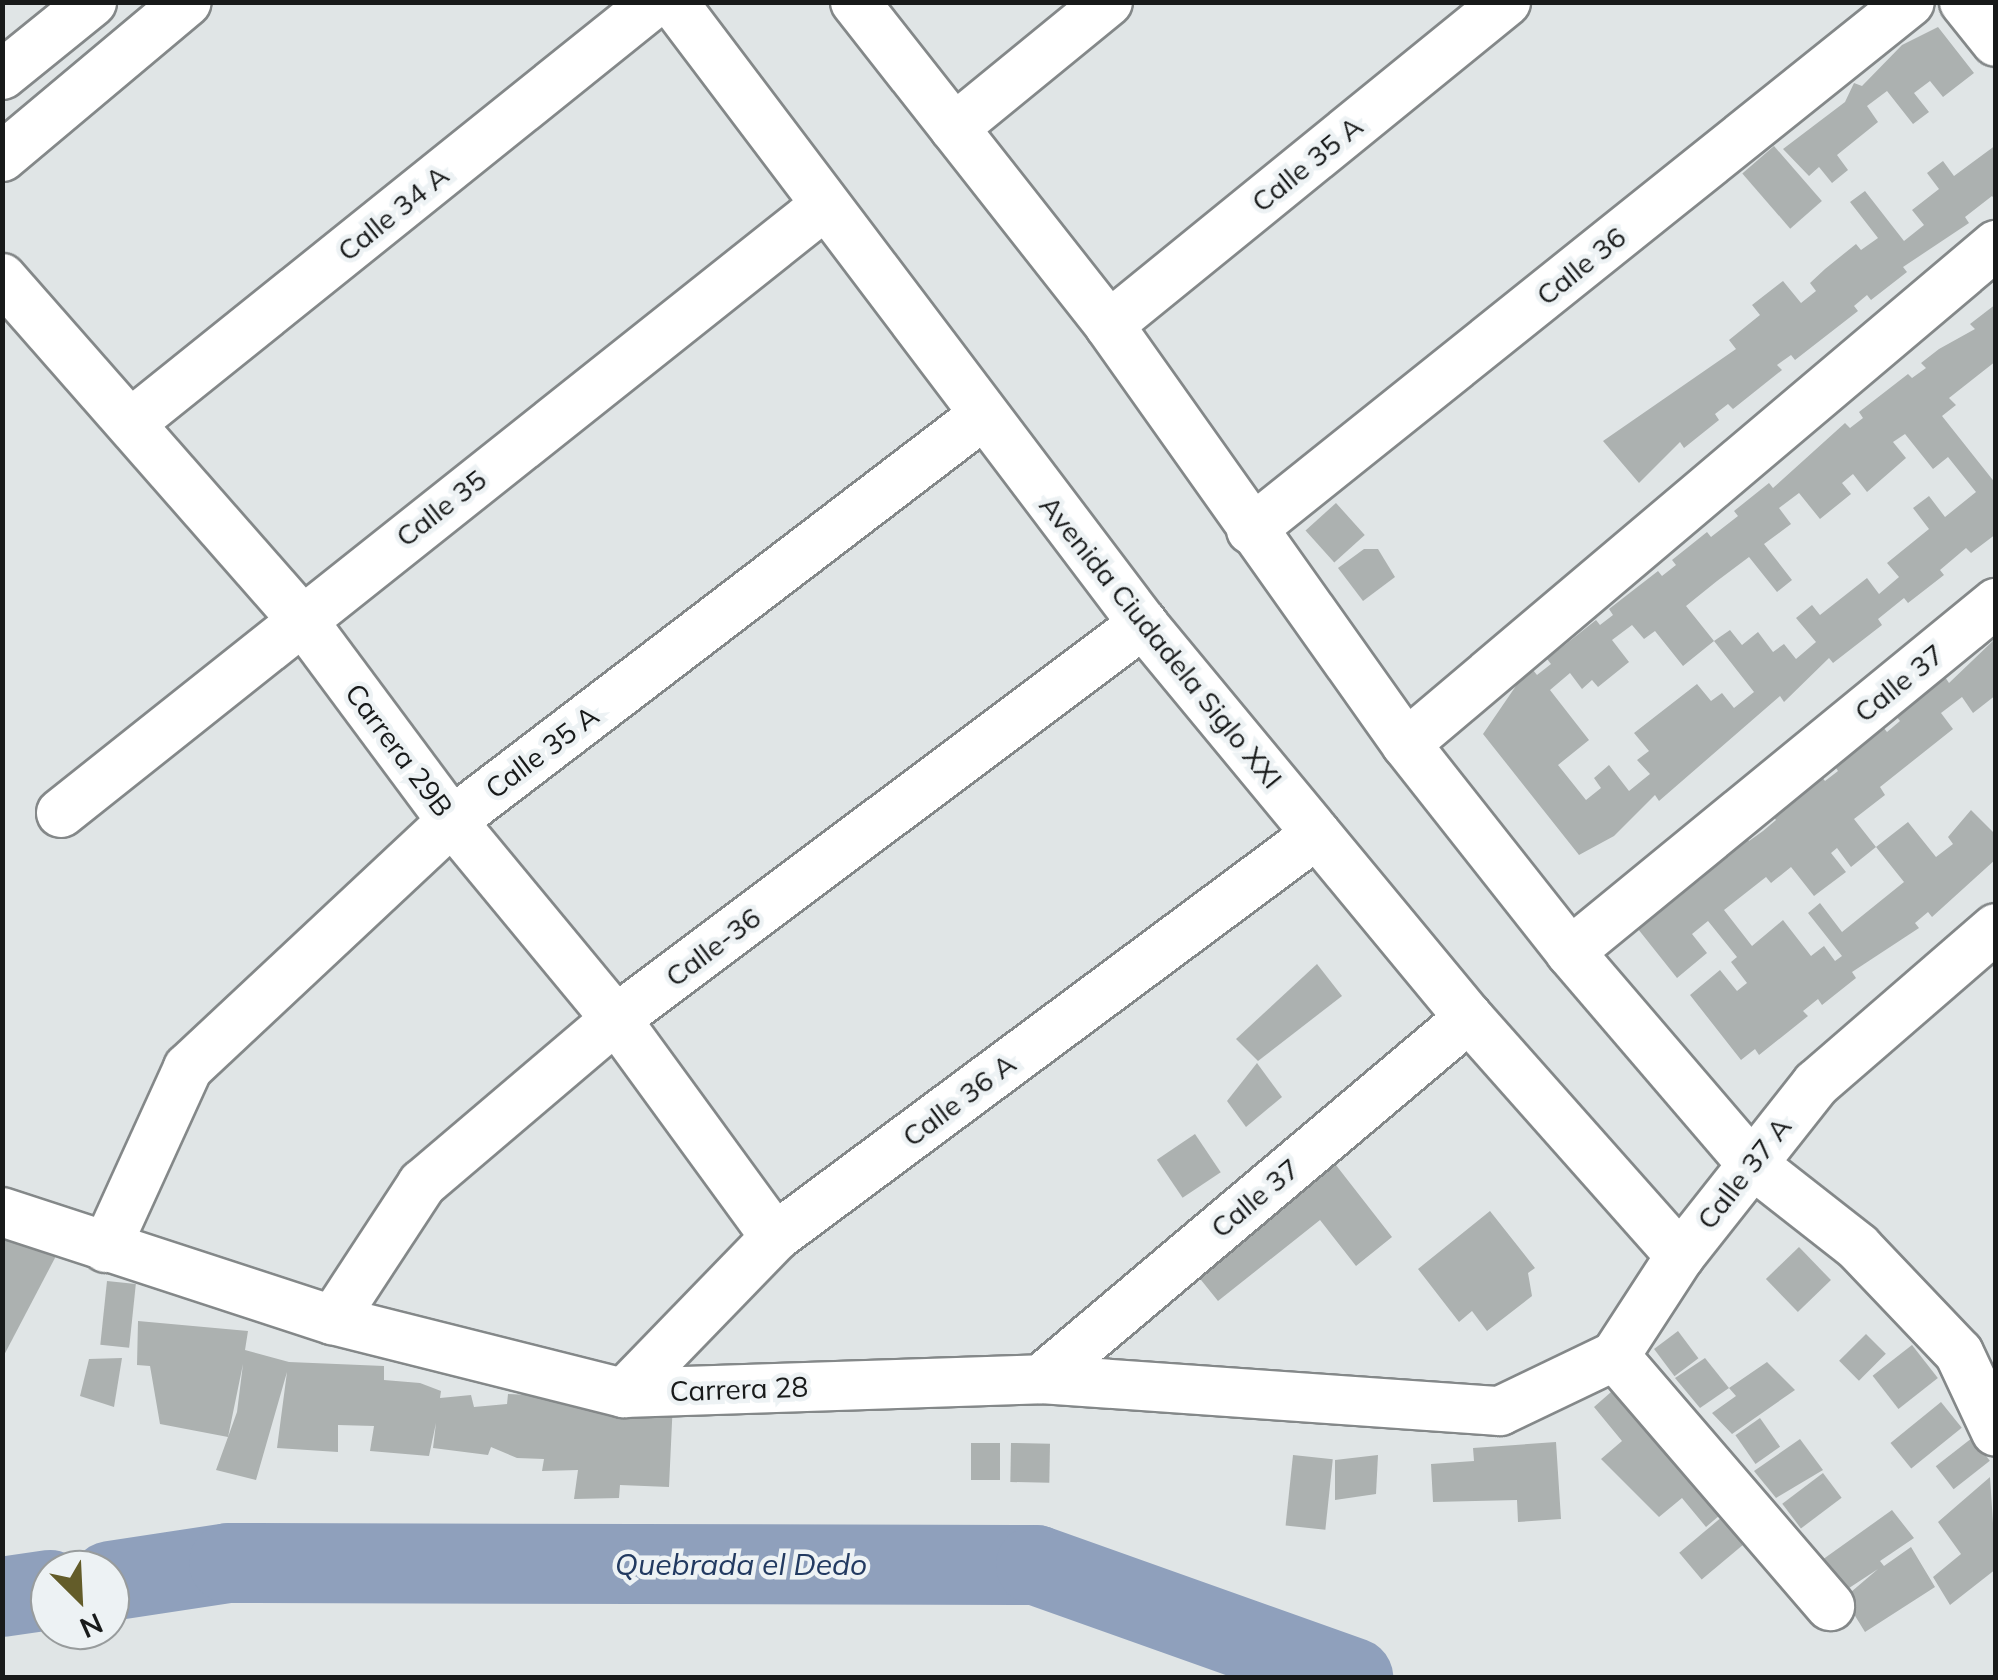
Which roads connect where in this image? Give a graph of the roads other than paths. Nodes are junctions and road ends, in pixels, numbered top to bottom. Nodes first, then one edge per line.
1 (92, 2) edge
2 (186, 2) edge
3 (655, 2) edge
4 (673, 2) edge
5 (855, 2) edge
6 (1108, 2) edge
7 (1506, 2) edge
8 (1910, 2) edge
9 (1964, 2) edge
10 (1996, 42) edge
11 (2, 75) edge
12 (954, 128) junction
13 (2, 157) edge
14 (824, 206) junction
15 (1996, 245) edge
16 (2, 278) edge
17 (1109, 325) junction
18 (981, 416) junction
19 (131, 423) junction
20 (1252, 530) junction
21 (1996, 604) edge
22 (301, 618) junction
23 (1143, 624) junction
24 (1406, 744) junction
25 (61, 813) dead end
26 (452, 821) junction
27 (1316, 834) junction
28 (1996, 928) edge
29 (1570, 952) junction
30 (1469, 1018) junction
31 (616, 1020) junction
32 (1751, 1164) junction
33 (2, 1212) edge
34 (775, 1238) junction
35 (106, 1248) junction
36 (1680, 1256) junction
37 (333, 1320) junction
38 (1615, 1356) junction
39 (1041, 1379) junction
40 (624, 1393) junction
41 (1996, 1432) edge
42 (1830, 1606) dead end

1 - 11 street
2 - 13 street
3 - 19 street, Calle 34 A
4 - 14 street, Avenida Ciudadela Siglo XXI
5 - 12 street
6 - 12 street
7 - 17 street, Calle 35 A
8 - 20 street, Calle 36
9 - 10 street
12 - 17 street
14 - 18 street, Avenida Ciudadela Siglo XXI
14 - 22 street, Calle 35
15 - 24 street
16 - 19 street, Carrera 29B
17 - 20 street
18 - 23 street, Avenida Ciudadela Siglo XXI
18 - 26 street, Calle 35 A
19 - 22 street, Carrera 29B
20 - 24 street
21 - 29 street, Calle 37
22 - 25 street, Calle 35
22 - 26 street, Carrera 29B
23 - 27 street, Avenida Ciudadela Siglo XXI
23 - 31 street, Calle-36
24 - 29 street
26 - 31 street, Carrera 29B
26 - 35 street, Calle 35 A
27 - 30 street, Avenida Ciudadela Siglo XXI
27 - 34 street, Calle 36 A
28 - 32 street, Calle 37 A
29 - 32 street
30 - 36 street, Avenida Ciudadela Siglo XXI
30 - 39 street, Calle 37
31 - 34 street, Carrera 29B
31 - 37 street, Calle-36
32 - 36 street, Calle 37 A
32 - 41 street
33 - 35 street, Carrera 28
34 - 40 street, Calle 36 A
35 - 37 street, Carrera 28
36 - 38 street, Calle 37 A
37 - 40 street, Carrera 28
38 - 39 street, Carrera 28
38 - 42 street
39 - 40 street, Carrera 28

